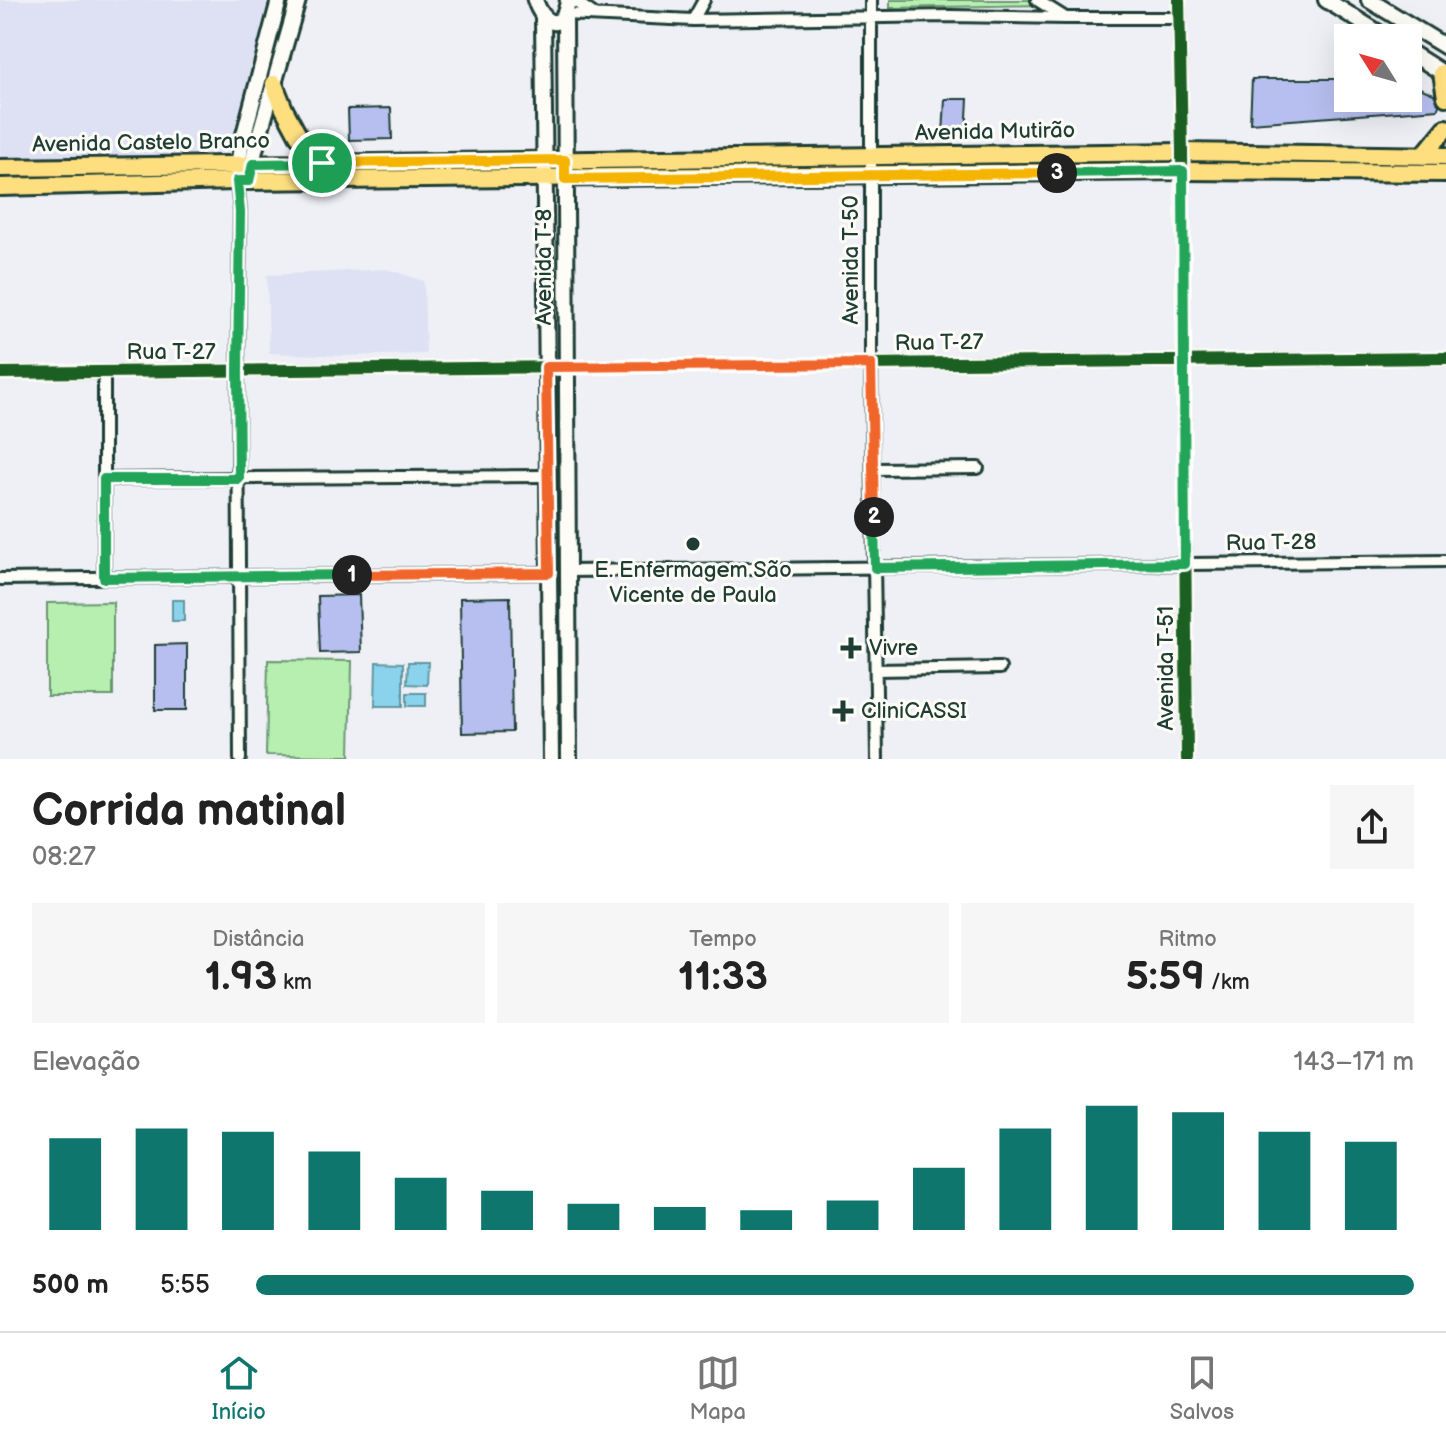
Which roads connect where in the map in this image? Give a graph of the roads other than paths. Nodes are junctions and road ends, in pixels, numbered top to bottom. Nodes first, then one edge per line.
1 (279, 0) edge
2 (298, 0) edge
3 (535, 0) edge
4 (706, 0) edge
5 (871, 0) edge
6 (1037, 0) edge
7 (1179, 0) edge
8 (1326, 0) edge
9 (1369, 0) edge
10 (568, 7) edge
11 (543, 18) junction
12 (870, 18) junction
13 (1065, 18) junction
14 (1178, 18) junction
15 (693, 20) junction
16 (711, 20) junction
17 (1365, 24) edge
18 (1446, 47) edge
19 (1422, 60) edge
20 (1444, 74) edge
21 (274, 84) junction
22 (1446, 97) edge
23 (1446, 128) edge
24 (1182, 152) junction
25 (870, 156) junction
26 (1423, 156) junction
27 (1446, 156) edge
28 (544, 160) junction
29 (565, 160) junction
30 (322, 163) junction
31 (0, 168) edge
32 (1183, 171) junction
33 (244, 172) junction
34 (1446, 173) edge
35 (870, 175) junction
36 (544, 179) junction
37 (565, 179) junction
38 (0, 187) edge
39 (1446, 358) edge
40 (1184, 360) junction
41 (871, 364) junction
42 (566, 366) junction
43 (546, 367) junction
44 (238, 371) junction
45 (104, 372) junction
46 (0, 373) edge
47 (978, 468) dead end
48 (873, 469) junction
49 (547, 476) junction
50 (104, 479) junction
51 (239, 479) junction
52 (1446, 561) edge
53 (1185, 564) junction
54 (875, 568) junction
55 (568, 571) junction
56 (549, 573) junction
57 (240, 576) junction
58 (104, 578) junction
59 (0, 579) edge
60 (1000, 668) dead end
61 (876, 670) junction
62 (240, 759) edge
63 (551, 759) edge
64 (569, 759) edge
65 (877, 759) edge
66 (1187, 759) edge

1 - 33 street
2 - 21 street
3 - 11 street
4 - 15 street
4 - 16 street
5 - 12 street, Avenida T-50
6 - 13 street
7 - 14 street, Avenida T-51
8 - 17 street
9 - 18 street
10 - 11 street
10 - 15 street
10 - 29 street, Avenida T-8
11 - 28 street, Avenida T-8
12 - 13 street
12 - 16 street
12 - 25 street, Avenida T-50
13 - 14 street
14 - 24 street, Avenida T-51
15 - 16 street
19 - 20 street
20 - 22 main road
21 - 30 main road
21 - 33 street
23 - 26 main road
24 - 25 main road, Avenida Mutirão
24 - 26 main road, Avenida Mutirão
24 - 32 street, Avenida T-51
25 - 29 main road, Avenida Mutirão
25 - 35 street, Avenida T-50
26 - 27 main road, Avenida Mutirão
28 - 29 main road, Avenida Mutirão
28 - 30 main road, Avenida Castelo Branco
28 - 36 street, Avenida T-8
29 - 37 street, Avenida T-8
30 - 33 main road, Avenida Castelo Branco
31 - 33 main road, Avenida Castelo Branco
32 - 34 main road, Avenida Mutirão
32 - 35 main road, Avenida Mutirão
32 - 40 street, Avenida T-51
33 - 36 main road, Avenida Castelo Branco
33 - 38 main road, Avenida Castelo Branco
33 - 44 street
35 - 37 main road, Avenida Mutirão
35 - 41 street, Avenida T-50
36 - 37 main road, Avenida Mutirão
36 - 43 street, Avenida T-8
37 - 42 street, Avenida T-8
39 - 40 street, Rua T-27
40 - 41 street, Rua T-27
40 - 53 street, Avenida T-51
41 - 42 street, Rua T-27
41 - 48 street, Avenida T-50
42 - 43 street, Rua T-27
42 - 55 street, Avenida T-8
43 - 44 street, Rua T-27
43 - 49 street, Avenida T-8
44 - 45 street, Rua T-27
44 - 51 street
45 - 46 street, Rua T-27
45 - 50 street
47 - 48 street
48 - 54 street, Avenida T-50
49 - 51 street
49 - 56 street, Avenida T-8
50 - 51 street
50 - 58 street
51 - 57 street
52 - 53 street, Rua T-28
53 - 54 street, Rua T-28
53 - 66 street, Avenida T-51
54 - 55 street, Rua T-28
54 - 61 street, Avenida T-50
55 - 64 street, Avenida T-8
56 - 57 street
56 - 63 street, Avenida T-8
57 - 58 street
57 - 62 street
58 - 59 street
60 - 61 street
61 - 65 street, Avenida T-50

